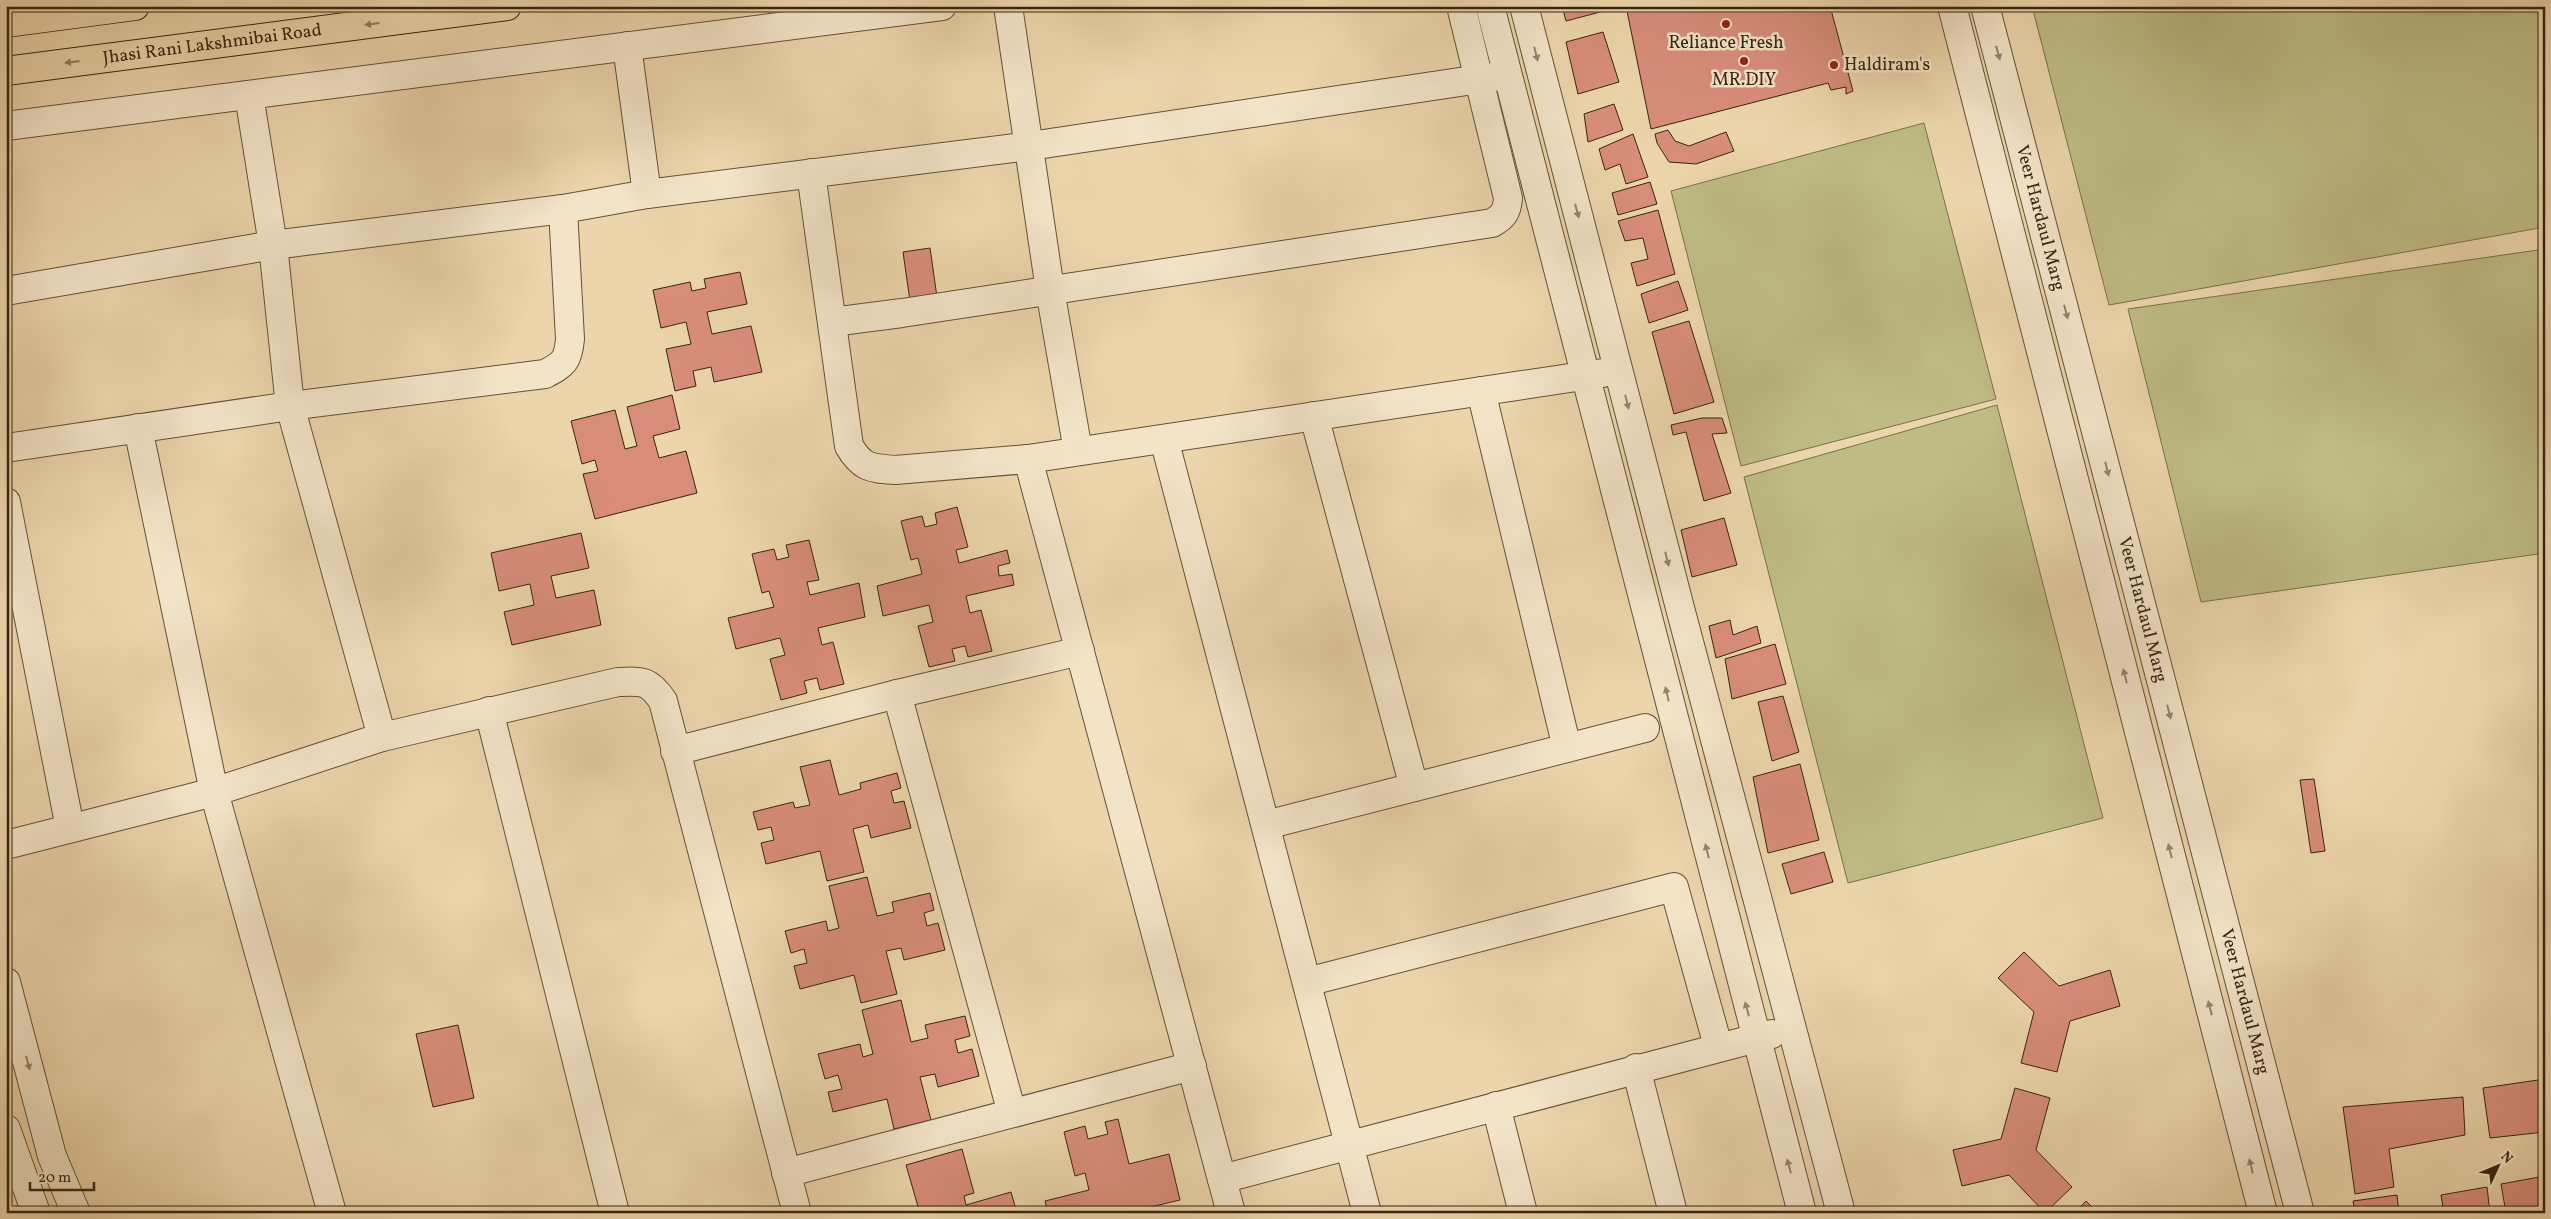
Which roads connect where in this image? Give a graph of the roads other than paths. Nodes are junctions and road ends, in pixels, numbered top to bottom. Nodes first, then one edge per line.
1 (136, 6) edge
2 (507, 6) edge
3 (942, 6) edge
4 (1008, 6) edge
5 (1461, 6) edge
6 (1490, 6) edge
7 (1524, 6) edge
8 (1952, 6) edge
9 (1985, 6) edge
10 (6, 23) edge
11 (627, 46) junction
12 (6, 71) edge
13 (1508, 75) junction
14 (1480, 80) junction
15 (249, 95) junction
16 (6, 126) edge
17 (1030, 146) junction
18 (811, 173) junction
19 (646, 194) junction
20 (563, 209) junction
21 (273, 245) junction
22 (1050, 290) junction
23 (6, 291) edge
24 (832, 322) junction
25 (1619, 370) junction
26 (1586, 377) junction
27 (1481, 391) junction
28 (290, 406) junction
29 (1314, 416) junction
30 (138, 428) junction
31 (1164, 439) junction
32 (6, 448) edge
33 (1078, 451) junction
34 (1028, 459) junction
35 (6, 502) edge
36 (1080, 651) junction
37 (897, 694) junction
38 (489, 711) junction
39 (1645, 728) dead end
40 (382, 737) junction
41 (1567, 748) junction
42 (675, 751) junction
43 (1414, 787) junction
44 (214, 792) junction
45 (1266, 825) junction
46 (70, 828) junction
47 (6, 844) edge
48 (6, 982) edge
49 (1307, 982) junction
50 (1791, 1028) junction
51 (1755, 1038) junction
52 (1718, 1046) junction
53 (1192, 1066) junction
54 (1636, 1068) junction
55 (1496, 1106) junction
56 (1012, 1113) junction
57 (6, 1129) edge
58 (1350, 1146) junction
59 (786, 1172) junction
60 (1222, 1179) junction
61 (36, 1213) edge
62 (76, 1213) edge
63 (332, 1213) edge
64 (615, 1213) edge
65 (797, 1213) edge
66 (1231, 1213) edge
67 (1367, 1213) edge
68 (1523, 1213) edge
69 (1673, 1213) edge
70 (1802, 1213) edge
71 (1841, 1213) edge
72 (2263, 1213) edge
73 (2300, 1213) edge

1 - 10 main road
2 -> 12 main road, Jhasi Rani Lakshmibai Road
3 - 11 street
4 - 17 street
5 - 14 street
6 - 13 street
7 -> 25 street
72 -> 8 street, Veer Hardaul Marg
9 -> 73 street, Veer Hardaul Marg
11 - 15 street
11 - 19 street
13 - 14 street
13 - 26 street
14 - 17 street
14 - 22 street
15 - 16 street
15 - 21 street
17 - 18 street
17 - 22 street
18 - 19 street
18 - 24 street
19 - 20 street
20 - 21 street
20 - 28 street
21 - 23 street
21 - 28 street
22 - 24 street
22 - 33 street
24 - 34 street
25 - 26 street
25 -> 50 street
26 - 27 street
51 -> 26 street
27 - 29 street
27 - 41 street
28 - 30 street
28 - 40 street
29 - 31 street
29 - 43 street
30 - 32 street
30 - 44 street
31 - 33 street
31 - 45 street
33 - 34 street
34 - 36 street
35 - 46 street
36 - 37 street
36 - 53 street
37 - 42 street
37 - 56 street
38 - 40 street
38 - 42 street
38 - 64 street
39 - 41 street
40 - 44 street
41 - 43 street
42 - 59 street
43 - 45 street
44 - 46 street
44 - 63 street
45 - 49 street
46 - 47 street
48 -> 62 street
49 - 52 street
49 - 58 street
50 - 51 street
50 - 71 street
51 - 52 street
70 -> 51 street
52 - 54 street
53 - 56 street
53 - 60 street
54 - 55 street
54 - 69 street
55 - 58 street
55 - 68 street
56 - 59 street
57 - 61 street
58 - 60 street
58 - 67 street
59 - 65 street
60 - 66 street

